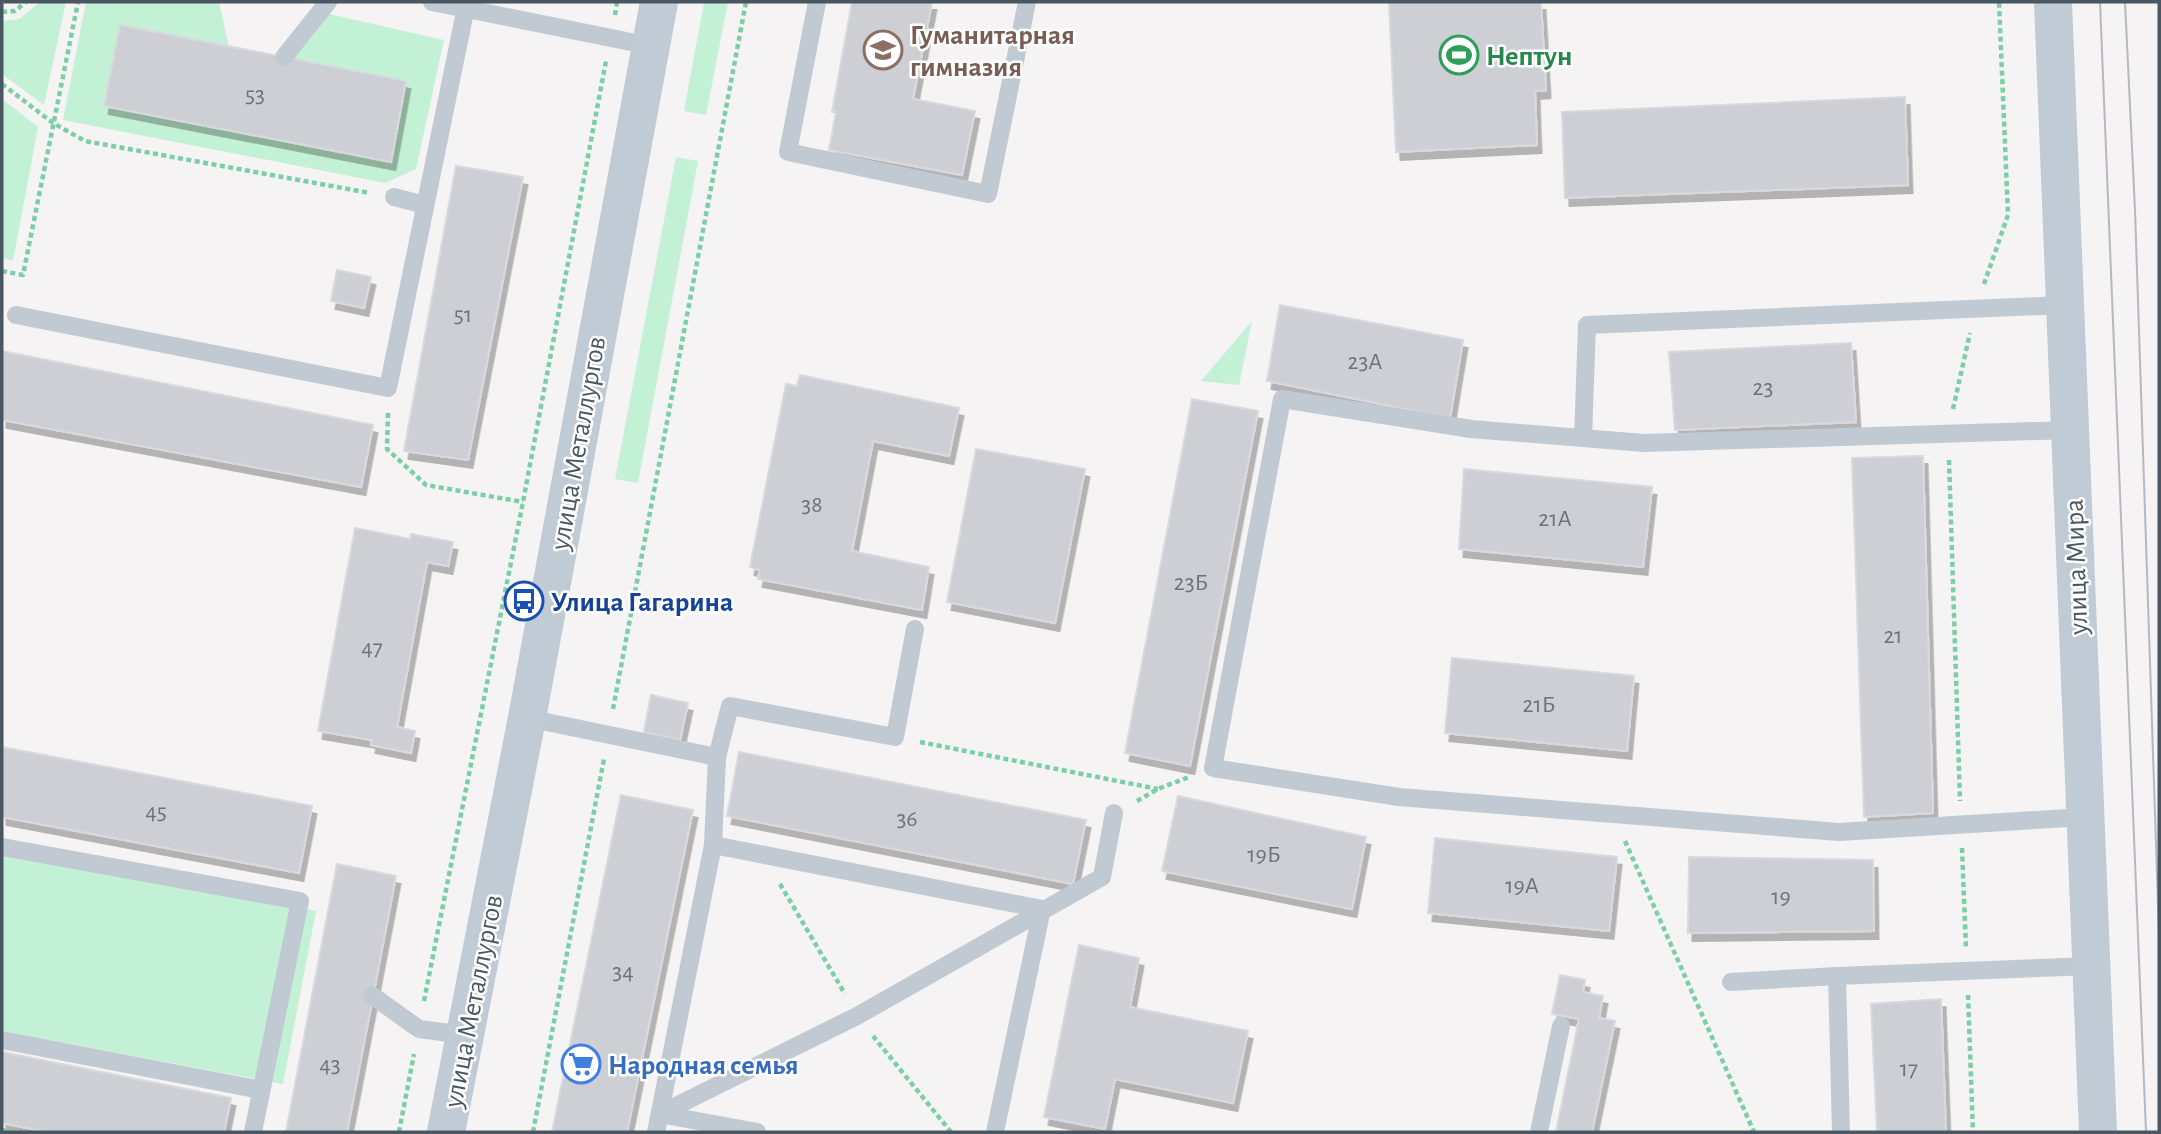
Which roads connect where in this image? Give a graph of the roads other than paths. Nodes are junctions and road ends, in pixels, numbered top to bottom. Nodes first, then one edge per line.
1 (328, 2) edge
2 (432, 2) edge
3 (659, 2) edge
4 (817, 2) edge
5 (1027, 2) edge
6 (2053, 2) edge
7 (466, 5) edge
8 (651, 46) junction
9 (284, 57) dead end
10 (394, 197) road end
11 (425, 205) junction
12 (2065, 305) junction
13 (16, 315) dead end
14 (2070, 430) junction
15 (1583, 438) junction
16 (915, 629) dead end
17 (527, 718) junction
18 (717, 757) junction
19 (1114, 813) road end
20 (2085, 817) junction
21 (713, 845) junction
22 (2, 847) edge
23 (1042, 909) junction
24 (2091, 966) junction
25 (1837, 976) junction
26 (1731, 982) dead end
27 (373, 996) dead end
28 (1560, 1026) dead end
29 (466, 1035) junction
30 (2, 1041) edge
31 (261, 1090) junction
32 (660, 1114) junction
33 (253, 1132) edge
34 (446, 1132) edge
35 (656, 1132) edge
36 (757, 1132) edge
37 (995, 1132) edge
38 (1539, 1132) edge
39 (1842, 1132) edge
40 (2098, 1132) edge

1 - 9 lane
2 - 7 lane
3 - 8 street, улица Металлургов
4 - 5 lane
6 - 12 street, улица Мира
7 - 8 lane
7 - 11 lane
8 - 17 street, улица Металлургов
10 - 11 lane
11 - 13 lane
12 - 14 street, улица Мира
12 - 15 lane
14 - 15 lane
14 - 20 street, улица Мира
15 - 20 lane
16 - 18 lane
17 - 18 lane
17 - 29 street, улица Металлургов
18 - 21 lane
19 - 23 lane
20 - 24 street, улица Мира
21 - 23 lane
21 - 32 lane
22 - 31 lane
23 - 32 lane
23 - 37 lane
24 - 25 lane
24 - 40 street, улица Мира
25 - 26 lane
25 - 39 lane
27 - 29 lane
28 - 38 lane
29 - 34 street, улица Металлургов
30 - 31 lane
31 - 33 lane
32 - 35 lane
32 - 36 lane

